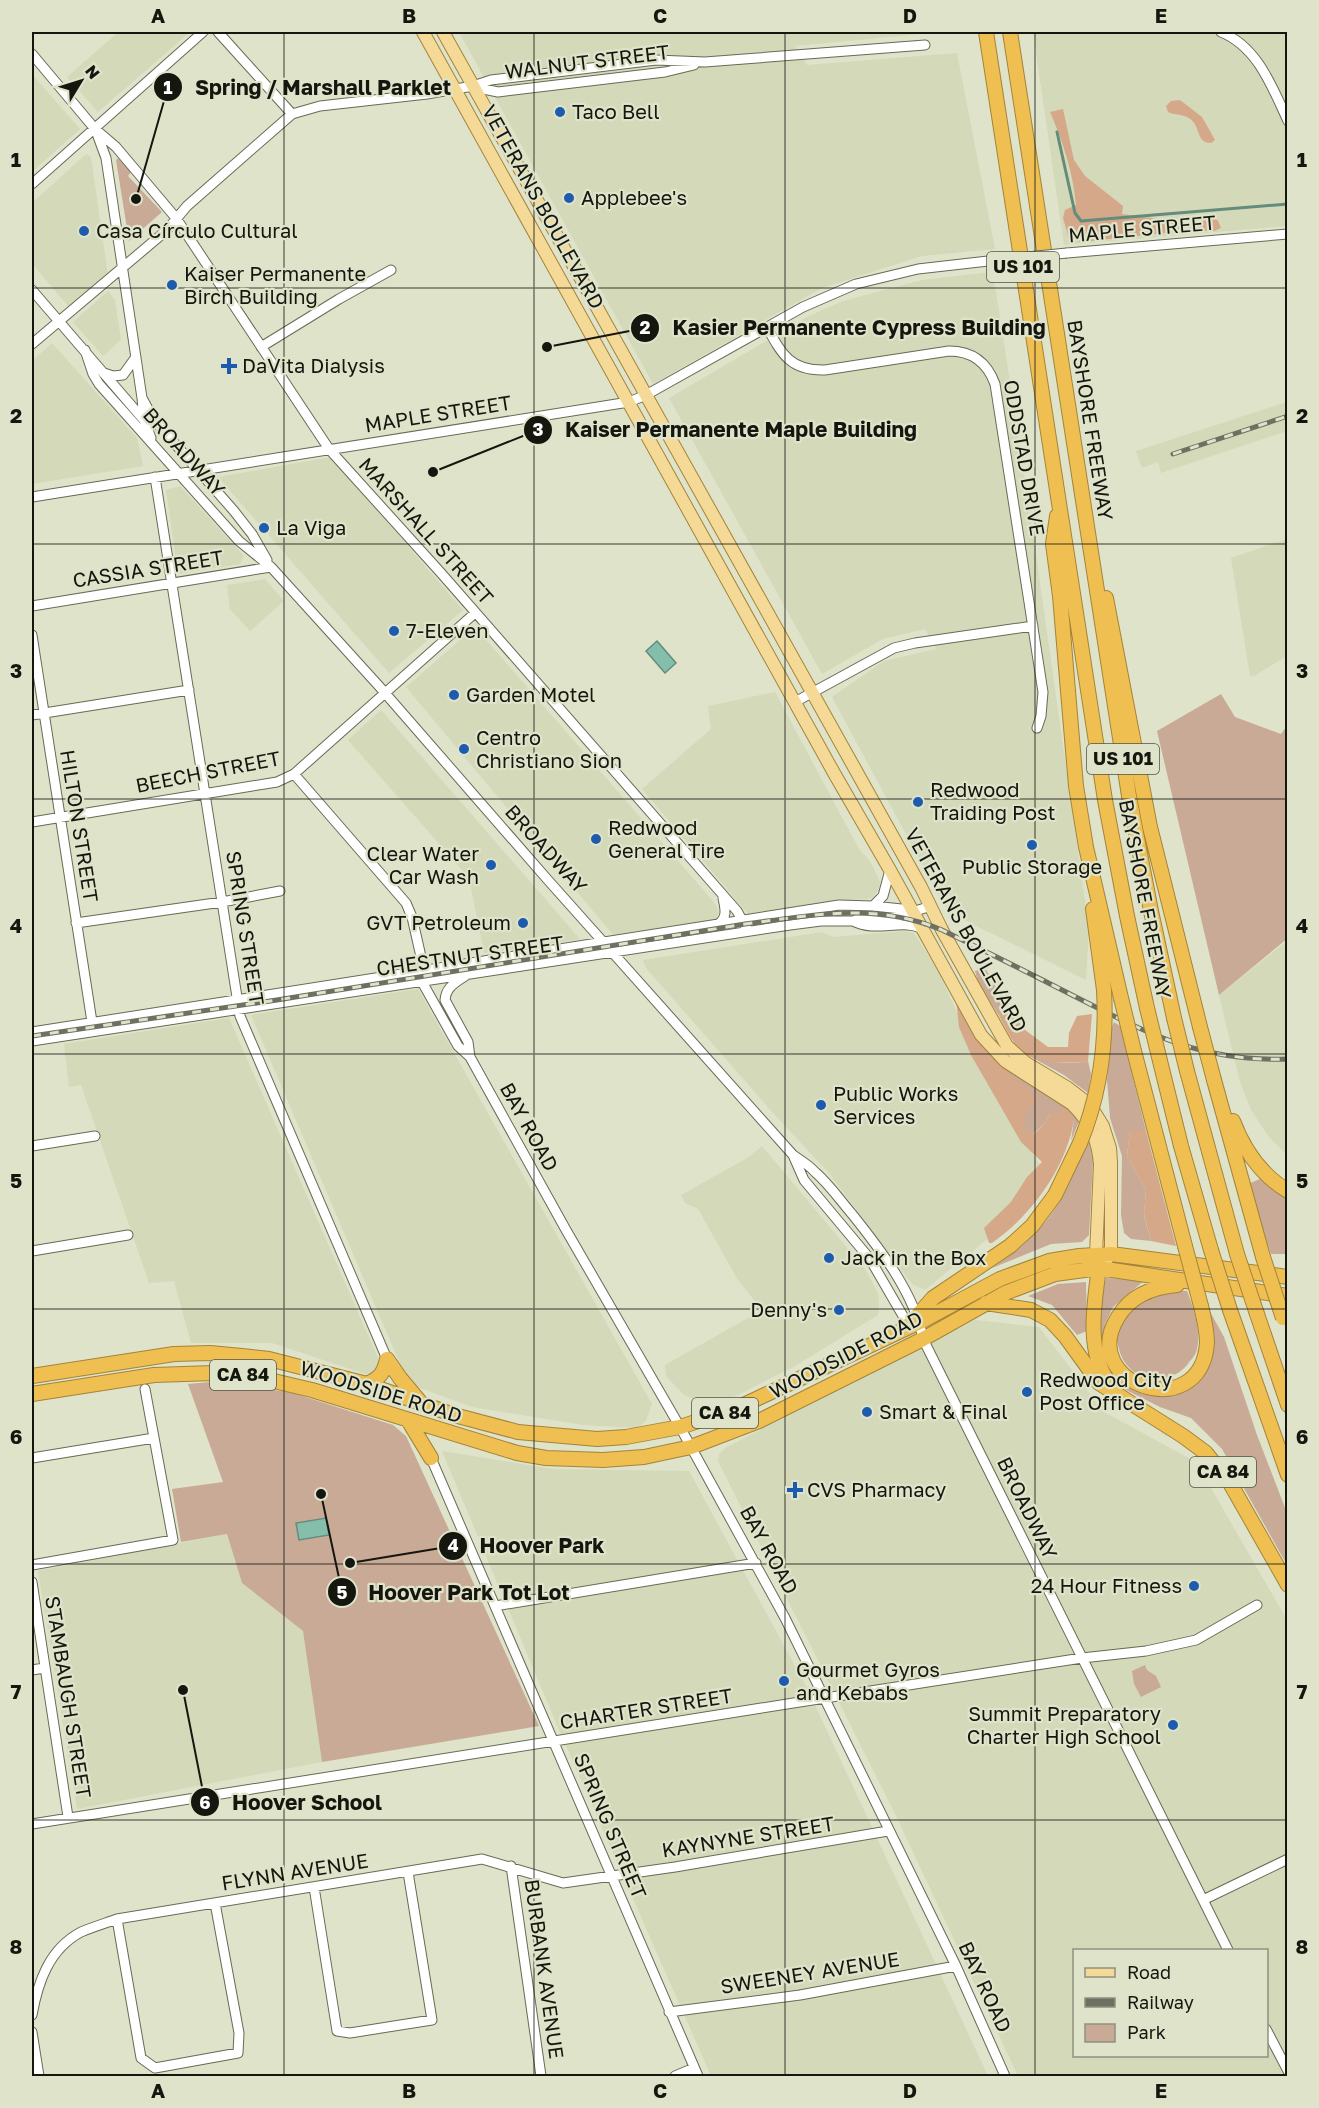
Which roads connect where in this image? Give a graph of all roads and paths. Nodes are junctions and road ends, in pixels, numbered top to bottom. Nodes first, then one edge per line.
1 (203, 32) edge
2 (218, 32) edge
3 (423, 32) edge
4 (443, 32) edge
5 (986, 32) edge
6 (1010, 32) edge
7 (1227, 33) edge
8 (925, 45) dead end
9 (32, 54) edge
10 (705, 62) junction
11 (473, 86) junction
12 (455, 89) junction
13 (292, 114) junction
14 (1287, 121) edge
15 (95, 129) junction
16 (32, 184) edge
17 (177, 218) junction
18 (1287, 234) edge
19 (122, 268) junction
20 (391, 270) dead end
21 (32, 290) edge
22 (59, 322) junction
23 (767, 327) junction
24 (32, 344) edge
25 (261, 347) junction
26 (85, 350) junction
27 (136, 357) junction
28 (103, 372) junction
29 (646, 395) junction
30 (142, 398) junction
31 (629, 402) junction
32 (144, 420) junction
33 (163, 430) junction
34 (157, 447) junction
35 (329, 449) junction
36 (198, 470) junction
37 (181, 473) junction
38 (155, 477) junction
39 (681, 496) junction
40 (32, 497) edge
41 (1082, 499) junction
42 (1059, 502) junction
43 (709, 508) junction
44 (271, 567) junction
45 (171, 584) junction
46 (32, 606) edge
47 (475, 613) junction
48 (1033, 626) junction
49 (32, 635) edge
50 (189, 690) junction
51 (385, 692) junction
52 (812, 693) junction
53 (795, 702) junction
54 (44, 713) junction
55 (32, 715) edge
56 (1037, 728) dead end
57 (294, 774) junction
58 (205, 794) junction
59 (60, 817) junction
60 (32, 822) edge
61 (1086, 847) junction
62 (890, 870) junction
63 (280, 891) dead end
64 (723, 896) junction
65 (222, 902) junction
66 (873, 906) junction
67 (931, 906) junction
68 (913, 911) junction
69 (743, 920) junction
70 (853, 921) junction
71 (76, 923) junction
72 (718, 924) junction
73 (921, 928) junction
74 (748, 931) junction
75 (604, 942) junction
76 (613, 952) junction
77 (424, 970) junction
78 (465, 976) junction
79 (421, 981) junction
80 (239, 1004) junction
81 (92, 1022) junction
82 (32, 1032) edge
83 (32, 1041) edge
84 (470, 1057) junction
85 (1218, 1081) junction
86 (95, 1136) dead end
87 (32, 1146) edge
88 (793, 1155) junction
89 (1287, 1191) edge
90 (128, 1235) dead end
91 (32, 1251) edge
92 (1111, 1254) junction
93 (1098, 1262) junction
94 (1180, 1263) junction
95 (1287, 1266) edge
96 (1287, 1276) edge
97 (1200, 1285) junction
98 (1285, 1296) edge
99 (986, 1303) junction
100 (915, 1321) junction
101 (1285, 1324) edge
102 (922, 1339) junction
103 (387, 1359) junction
104 (32, 1376) edge
105 (367, 1384) junction
106 (146, 1389) dead end
107 (32, 1394) edge
108 (1117, 1395) junction
109 (423, 1404) junction
110 (1287, 1405) edge
111 (408, 1420) junction
112 (680, 1427) junction
113 (448, 1432) junction
114 (154, 1438) junction
115 (691, 1447) junction
116 (32, 1458) edge
117 (431, 1458) junction
118 (1287, 1475) edge
119 (756, 1563) junction
120 (32, 1564) edge
121 (32, 1582) edge
122 (1287, 1585) edge
123 (1257, 1605) dead end
124 (495, 1606) junction
125 (1082, 1658) junction
126 (44, 1668) junction
127 (32, 1670) edge
128 (825, 1699) junction
129 (554, 1743) junction
130 (69, 1817) junction
131 (32, 1824) edge
132 (888, 1831) junction
133 (1287, 1859) edge
134 (511, 1866) junction
135 (408, 1872) junction
136 (612, 1877) junction
137 (314, 1887) junction
138 (1203, 1900) junction
139 (215, 1903) junction
140 (117, 1919) junction
141 (1228, 1949) edge
142 (956, 1966) junction
143 (669, 2012) junction
144 (32, 2015) edge
145 (32, 2032) edge
146 (1268, 2033) edge
147 (1287, 2071) edge
148 (696, 2072) edge
149 (39, 2076) edge
150 (541, 2076) edge
151 (675, 2076) edge
152 (1005, 2076) edge

1 - 15 street
2 - 13 street
3 - 12 main road, VETERANS BOULEVARD
4 - 11 main road, VETERANS BOULEVARD
5 - 42 highway, BAYSHORE FREEWAY / US 101
6 - 41 highway, BAYSHORE FREEWAY / US 101
7 - 14 street
8 - 10 street, WALNUT STREET
9 - 15 street, MARSHALL STREET
10 - 11 street, WALNUT STREET
10 - 11 street, WALNUT STREET
11 - 12 street, WALNUT STREET
11 - 29 main road, VETERANS BOULEVARD
12 - 13 street, WALNUT STREET
12 - 31 main road, VETERANS BOULEVARD
13 - 17 street, WALNUT STREET
15 - 16 street
15 - 17 street, MARSHALL STREET
15 - 19 street
17 - 19 street, WALNUT STREET
17 - 25 street, MARSHALL STREET
18 - 23 street, MAPLE STREET, bridge
19 - 22 street, WALNUT STREET
19 - 27 street
20 - 25 street
21 - 22 street, BROADWAY
22 - 24 street, WALNUT STREET
22 - 26 street, BROADWAY
23 - 29 street, MAPLE STREET
23 - 48 street, ODDSTAD DRIVE
25 - 35 street, MARSHALL STREET
26 - 28 street, BROADWAY
26 - 34 street, BROADWAY
27 - 28 street
27 - 30 street
28 - 32 street, BROADWAY
29 - 31 street, MAPLE STREET
29 - 43 main road, VETERANS BOULEVARD
30 - 32 street
30 - 33 street
31 - 35 street, MAPLE STREET
31 - 39 main road, VETERANS BOULEVARD
32 - 33 street, BROADWAY
32 - 34 street
33 - 36 street, BROADWAY
34 - 37 street, BROADWAY
35 - 36 street, MAPLE STREET
35 - 47 street, MARSHALL STREET
36 - 37 street, MAPLE STREET
36 - 44 street, BROADWAY
37 - 38 street, MAPLE STREET
37 - 44 street, BROADWAY
38 - 40 street, MAPLE STREET
38 - 45 street, SPRING STREET
39 - 43 main road
39 - 53 main road, VETERANS BOULEVARD
41 - 85 highway, bridge
41 - 110 highway, BAYSHORE FREEWAY / US 101, bridge
42 - 61 highway
42 - 118 highway, BAYSHORE FREEWAY / US 101, bridge
43 - 52 main road, VETERANS BOULEVARD
44 - 45 street, CASSIA STREET
44 - 51 street, BROADWAY
45 - 46 street, CASSIA STREET
45 - 50 street, SPRING STREET
47 - 51 street, BEECH STREET
47 - 64 street, MARSHALL STREET
48 - 52 street
48 - 56 street, ODDSTAD DRIVE
49 - 54 street, HILTON STREET
50 - 54 street
50 - 58 street, SPRING STREET
51 - 57 street, BEECH STREET
51 - 75 street, BROADWAY
52 - 53 street
52 - 67 main road, VETERANS BOULEVARD
53 - 62 main road, VETERANS BOULEVARD
54 - 55 street
54 - 59 street, HILTON STREET
57 - 58 street, BEECH STREET
57 - 77 street
58 - 59 street, BEECH STREET
58 - 65 street, SPRING STREET
59 - 60 street, BEECH STREET
59 - 71 street, HILTON STREET
61 - 97 highway, bridge
61 - 100 highway, bridge
62 - 66 street
62 - 68 main road, VETERANS BOULEVARD
63 - 65 street
64 - 69 street, MARSHALL STREET
64 - 72 street
65 - 71 street
65 - 80 street, SPRING STREET
66 - 68 street, CHESTNUT STREET
66 - 69 street, CHESTNUT STREET
67 - 68 street, CHESTNUT STREET
67 - 92 main road, VETERANS BOULEVARD
68 - 70 street, CHESTNUT STREET
68 - 73 main road, VETERANS BOULEVARD
69 - 72 street, CHESTNUT STREET
69 - 74 street, MARSHALL STREET
70 - 73 street
70 - 74 street, CHESTNUT STREET
71 - 81 street, HILTON STREET
72 - 75 street, CHESTNUT STREET
73 - 93 main road, VETERANS BOULEVARD
74 - 76 street, CHESTNUT STREET
75 - 76 street, BROADWAY
75 - 77 street, CHESTNUT STREET
76 - 78 street, CHESTNUT STREET
76 - 88 street, BROADWAY
77 - 80 street, CHESTNUT STREET
78 - 79 street, CHESTNUT STREET
78 - 84 street, BAY ROAD
79 - 80 street, CHESTNUT STREET
79 - 84 street, BAY ROAD
80 - 81 street, CHESTNUT STREET
80 - 83 street, CHESTNUT STREET
80 - 103 street, SPRING STREET
81 - 82 street, CHESTNUT STREET
84 - 112 street, BAY ROAD
85 - 89 highway
85 - 101 highway, bridge
86 - 87 street
88 - 100 street, BROADWAY
88 - 100 street, BROADWAY
90 - 91 street
92 - 93 highway, WOODSIDE ROAD / CA 84
92 - 94 highway, WOODSIDE ROAD / CA 84
93 - 97 highway, WOODSIDE ROAD
93 - 99 highway, WOODSIDE ROAD
93 - 100 highway, WOODSIDE ROAD / CA 84
93 - 108 highway
94 - 95 highway
94 - 96 highway, WOODSIDE ROAD
97 - 98 highway, WOODSIDE ROAD
99 - 102 highway, WOODSIDE ROAD / CA 84
99 - 108 highway
100 - 102 street, BROADWAY
100 - 112 highway, WOODSIDE ROAD / CA 84
102 - 115 highway, WOODSIDE ROAD / CA 84
102 - 125 street, BROADWAY
103 - 105 highway
103 - 109 highway
104 - 105 highway, WOODSIDE ROAD / CA 84
105 - 109 highway, WOODSIDE ROAD / CA 84
106 - 114 street
107 - 111 highway, WOODSIDE ROAD / CA 84
108 - 122 highway, CA 84
109 - 112 highway, WOODSIDE ROAD / CA 84
111 - 113 highway, WOODSIDE ROAD / CA 84
111 - 117 highway
112 - 115 street, BAY ROAD
113 - 115 highway, WOODSIDE ROAD / CA 84
113 - 117 highway
114 - 116 street
114 - 120 street
115 - 119 street, BAY ROAD
117 - 124 street, SPRING STREET
119 - 124 street
119 - 128 street, BAY ROAD
121 - 126 street, STAMBAUGH STREET
123 - 125 street, CHARTER STREET
124 - 129 street, SPRING STREET
125 - 128 street, CHARTER STREET
125 - 138 street, BROADWAY
126 - 127 street
126 - 130 street, STAMBAUGH STREET
128 - 129 street, CHARTER STREET
128 - 132 street, BAY ROAD
129 - 130 street, CHARTER STREET
129 - 136 street, SPRING STREET
130 - 131 street, CHARTER STREET
132 - 136 street, KAYNYNE STREET
132 - 142 street, BAY ROAD
133 - 138 street
134 - 135 street, FLYNN AVENUE
134 - 136 street, FLYNN AVENUE
134 - 150 street, BURBANK AVENUE
135 - 137 street, FLYNN AVENUE
135 - 137 street
136 - 143 street, SPRING STREET
137 - 139 street, FLYNN AVENUE
138 - 141 street, BROADWAY
139 - 140 street, FLYNN AVENUE
139 - 140 street
140 - 144 street, FLYNN AVENUE
142 - 143 street, SWEENEY AVENUE
142 - 152 street, BAY ROAD
143 - 148 street, SPRING STREET
145 - 149 street
146 - 147 street
148 - 151 street

